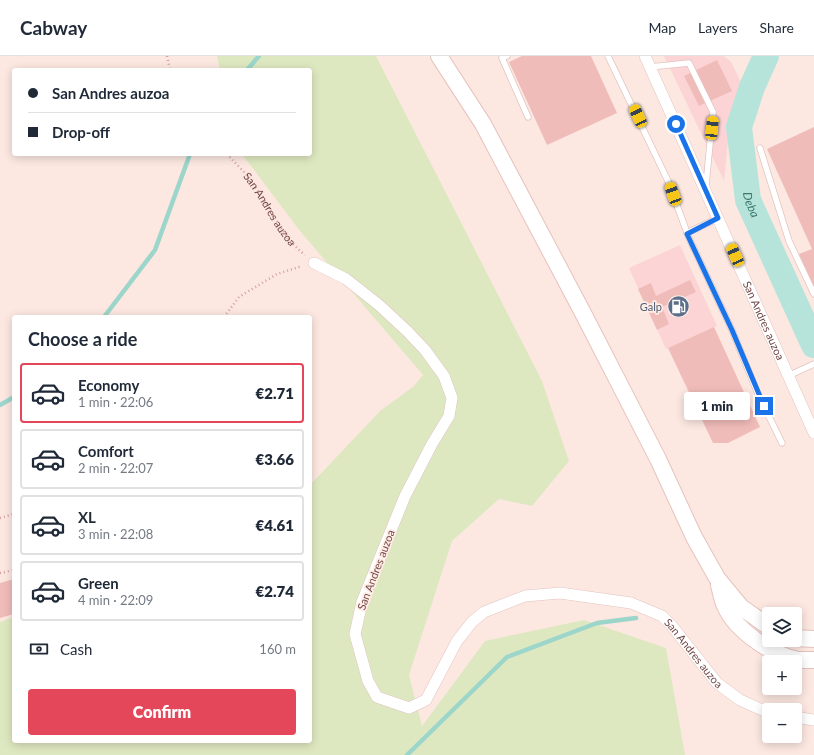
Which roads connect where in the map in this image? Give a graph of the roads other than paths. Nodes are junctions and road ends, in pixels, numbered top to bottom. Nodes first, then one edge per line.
1 (439, 56) edge
2 (507, 56) edge
3 (608, 56) edge
4 (647, 59) edge
5 (528, 117) dead end
6 (760, 148) dead end
7 (705, 190) junction
8 (718, 218) junction
9 (687, 234) junction
10 (314, 263) road end
11 (814, 294) edge
12 (814, 364) edge
13 (789, 375) junction
14 (814, 433) edge
15 (782, 443) dead end
16 (717, 578) junction
17 (762, 622) edge
18 (802, 638) edge
19 (814, 639) edge
20 (814, 660) edge
21 (762, 710) edge
22 (802, 718) edge
23 (814, 720) edge

1 - 16 main road
2 - 5 lane
3 - 9 lane
4 - 7 street, San Andres auzoa
4 - 7 lane
6 - 11 lane
7 - 8 street, San Andres auzoa
8 - 9 lane
8 - 13 street, San Andres auzoa
9 - 15 lane
10 - 21 street, San Andres auzoa
12 - 13 lane
13 - 14 street, San Andres auzoa
16 - 17 main road
16 - 20 main road
18 - 19 main road
22 - 23 street

